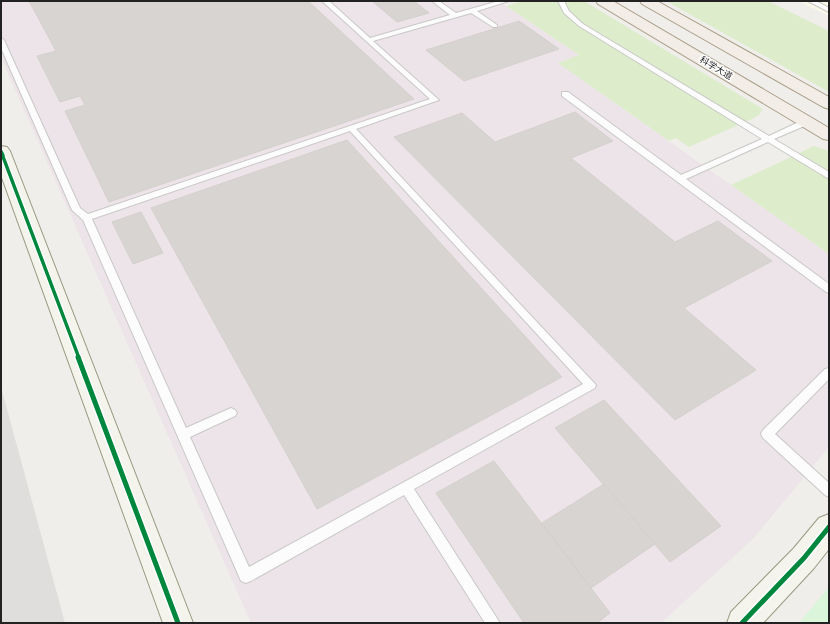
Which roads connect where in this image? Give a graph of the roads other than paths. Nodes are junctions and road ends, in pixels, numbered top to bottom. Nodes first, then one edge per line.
1 (325, 1) edge
2 (435, 1) edge
3 (506, 1) edge
4 (561, 1) edge
5 (603, 1) edge
6 (647, 1) edge
7 (811, 1) edge
8 (829, 10) edge
9 (473, 11) junction
10 (454, 15) junction
11 (495, 26) dead end
12 (1, 40) edge
13 (369, 40) junction
14 (565, 94) dead end
15 (829, 104) edge
16 (806, 122) junction
17 (351, 128) junction
18 (829, 135) edge
19 (768, 139) junction
20 (1, 151) edge
21 (829, 176) edge
22 (680, 179) junction
23 (86, 218) junction
24 (829, 289) edge
25 (829, 372) edge
26 (231, 412) dead end
27 (183, 435) junction
28 (406, 488) junction
29 (829, 491) edge
30 (829, 527) edge
31 (178, 623) edge
32 (493, 623) edge
33 (742, 623) edge

1 - 13 lane
2 - 10 lane
3 - 9 lane
4 - 19 lane
5 - 16 main road, 科学大道
6 - 15 main road
7 - 8 lane
9 - 10 lane
9 - 11 lane
10 - 13 lane
12 - 23 lane
13 - 17 lane
14 - 22 lane
16 - 18 main road, 科学大道
16 - 19 lane
17 - 23 lane
17 - 28 lane
19 - 21 lane
19 - 22 lane
20 - 31 street
22 - 24 lane
23 - 27 lane
25 - 29 lane
26 - 27 lane
27 - 28 lane
28 - 32 lane
30 - 33 street

